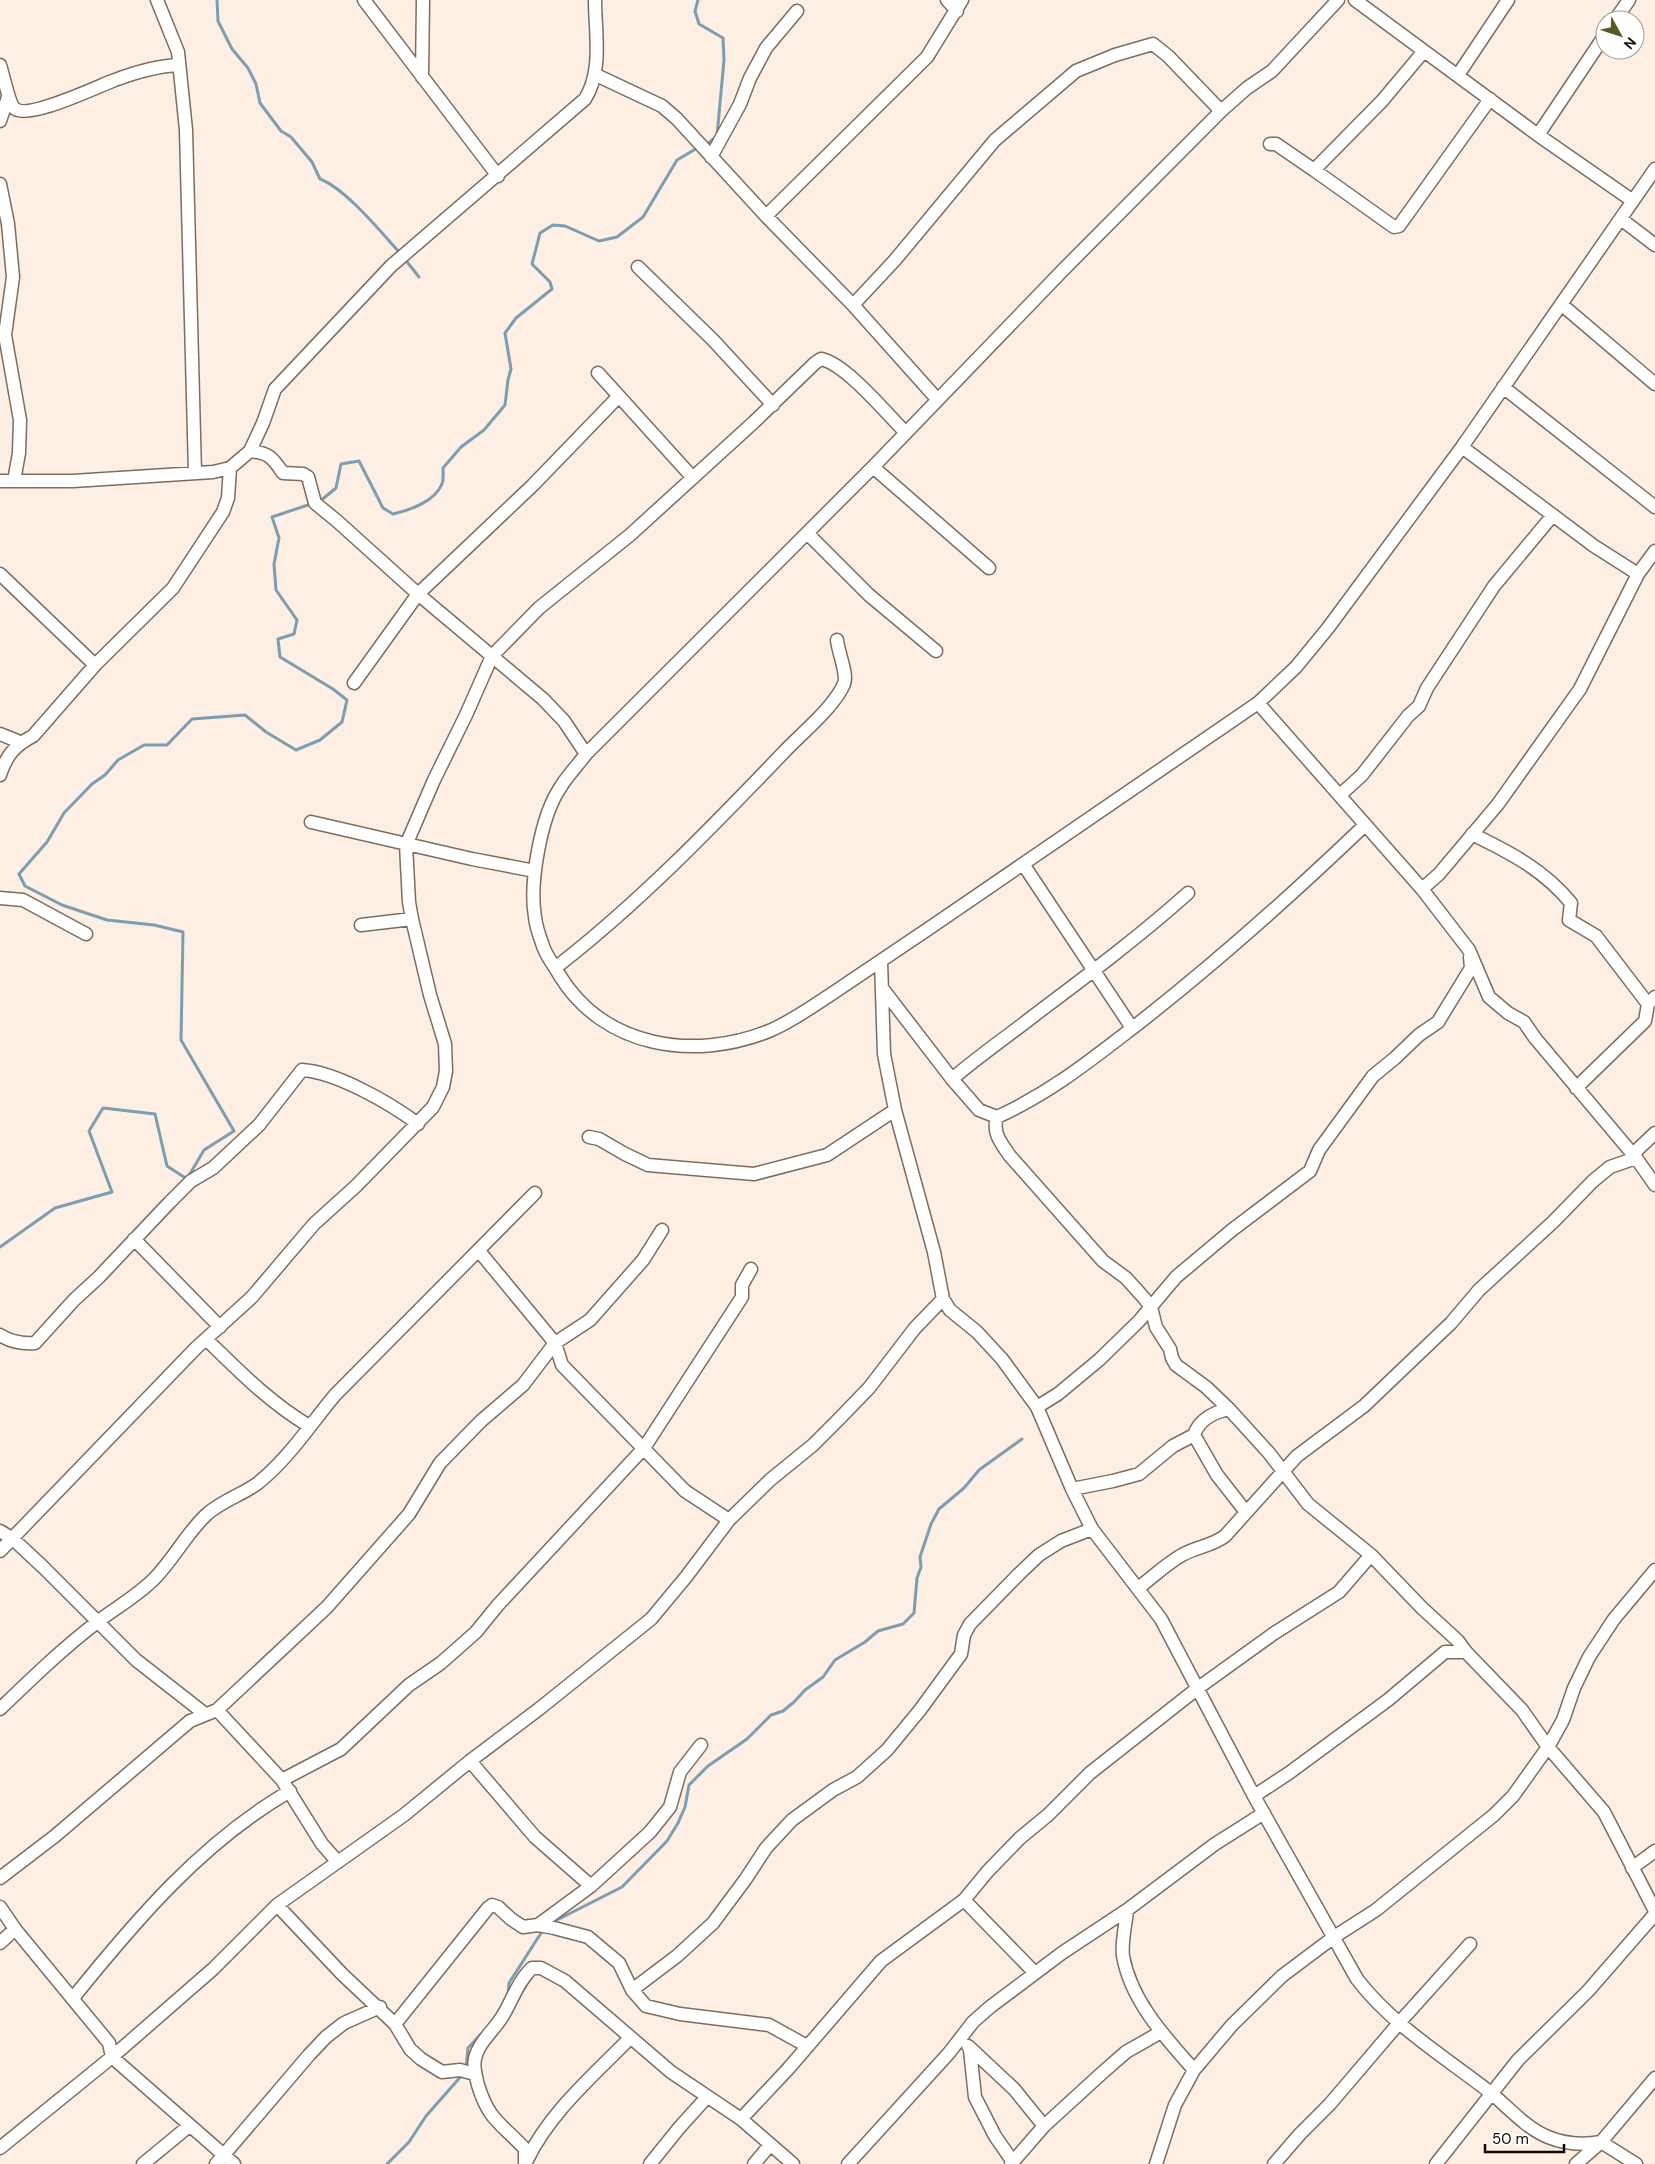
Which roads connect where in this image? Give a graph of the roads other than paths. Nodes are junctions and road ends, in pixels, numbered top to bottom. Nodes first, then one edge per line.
1 (157, 0) edge
2 (364, 0) edge
3 (424, 0) edge
4 (595, 0) edge
5 (946, 0) edge
6 (1338, 0) edge
7 (1355, 0) edge
8 (1508, 0) edge
9 (959, 6) edge
10 (797, 11) dead end
11 (1595, 50) edge
12 (1424, 51) junction
13 (0, 65) edge
14 (179, 65) junction
15 (596, 75) junction
16 (1458, 76) junction
17 (422, 77) junction
18 (8, 97) junction
19 (1490, 98) junction
20 (1221, 111) junction
21 (0, 121) edge
22 (1538, 135) junction
23 (1270, 144) dead end
24 (708, 154) junction
25 (1655, 169) edge
26 (1314, 170) junction
27 (498, 176) junction
28 (0, 184) edge
29 (1633, 201) junction
30 (766, 216) junction
31 (1621, 219) junction
32 (1655, 244) edge
33 (638, 267) dead end
34 (1561, 304) junction
35 (853, 305) junction
36 (598, 373) dead end
37 (1655, 384) edge
38 (1503, 387) junction
39 (618, 397) junction
40 (937, 399) junction
41 (773, 405) junction
42 (906, 433) junction
43 (1462, 447) junction
44 (250, 451) junction
45 (230, 468) junction
46 (873, 468) junction
47 (195, 473) junction
48 (693, 478) junction
49 (0, 481) edge
50 (14, 481) junction
51 (1655, 507) edge
52 (1553, 515) junction
53 (807, 533) junction
54 (1655, 551) edge
55 (989, 568) dead end
56 (0, 574) edge
57 (1638, 574) junction
58 (418, 594) junction
59 (837, 640) dead end
60 (936, 652) dead end
61 (492, 656) junction
62 (95, 665) junction
63 (354, 682) dead end
64 (1258, 704) junction
65 (0, 734) edge
66 (20, 742) junction
67 (586, 754) junction
68 (0, 775) edge
69 (1340, 795) junction
70 (311, 822) dead end
71 (1365, 825) junction
72 (1472, 834) junction
73 (406, 845) junction
74 (1023, 864) junction
75 (535, 871) junction
76 (1422, 889) junction
77 (1188, 893) dead end
78 (0, 898) edge
79 (412, 919) junction
80 (361, 925) dead end
81 (86, 934) dead end
82 (1469, 950) junction
83 (881, 961) junction
84 (555, 968) junction
85 (1092, 970) junction
86 (882, 988) junction
87 (1652, 1000) edge
88 (1132, 1028) junction
89 (952, 1079) junction
90 (1576, 1088) junction
91 (896, 1110) junction
92 (997, 1117) junction
93 (418, 1124) junction
94 (1655, 1133) edge
95 (589, 1137) dead end
96 (1636, 1158) junction
97 (1655, 1185) edge
98 (535, 1193) dead end
99 (662, 1230) dead end
100 (134, 1240) junction
101 (479, 1251) junction
102 (751, 1269) dead end
103 (943, 1298) junction
104 (1151, 1307) junction
105 (220, 1328) junction
106 (0, 1335) edge
107 (206, 1339) junction
108 (555, 1343) junction
109 (1036, 1407) junction
110 (1229, 1409) junction
111 (309, 1426) junction
112 (1194, 1435) junction
113 (644, 1448) junction
114 (1283, 1472) junction
115 (1072, 1489) junction
116 (1246, 1512) junction
117 (728, 1520) junction
118 (1092, 1529) junction
119 (0, 1531) edge
120 (13, 1539) junction
121 (0, 1551) edge
122 (1371, 1556) junction
123 (1655, 1570) edge
124 (1138, 1588) junction
125 (98, 1622) junction
126 (1466, 1652) junction
127 (1198, 1688) junction
128 (0, 1710) edge
129 (211, 1712) junction
130 (701, 1746) dead end
131 (1548, 1746) junction
132 (470, 1761) junction
133 (286, 1785) junction
134 (1254, 1796) junction
135 (1264, 1813) junction
136 (1655, 1851) edge
137 (337, 1861) junction
138 (1632, 1868) junction
139 (0, 1878) edge
140 (592, 1886) junction
141 (964, 1900) junction
142 (277, 1905) junction
143 (0, 1906) edge
144 (1127, 1910) junction
145 (1655, 1912) edge
146 (538, 1925) junction
147 (14, 1928) junction
148 (1334, 1937) junction
149 (0, 1943) edge
150 (1470, 1944) dead end
151 (1035, 1973) junction
152 (632, 1990) junction
153 (73, 1998) junction
154 (380, 2007) junction
155 (1399, 2023) junction
156 (396, 2024) junction
157 (1161, 2032) junction
158 (961, 2037) junction
159 (630, 2038) junction
160 (807, 2046) junction
161 (970, 2050) junction
162 (112, 2057) junction
163 (1194, 2070) junction
164 (475, 2074) junction
165 (1655, 2078) edge
166 (1491, 2094) junction
167 (707, 2097) junction
168 (741, 2119) junction
169 (189, 2126) junction
170 (1044, 2126) junction
171 (1601, 2142) junction
172 (770, 2145) junction
173 (0, 2148) edge
174 (220, 2160) edge
175 (1012, 2163) edge
176 (142, 2164) edge
177 (234, 2164) edge
178 (525, 2164) edge
179 (650, 2164) edge
180 (754, 2164) edge
181 (793, 2164) edge
182 (848, 2164) edge
183 (1156, 2164) edge
184 (1274, 2164) edge
185 (1436, 2164) edge
186 (1576, 2164) edge
187 (1636, 2164) edge

1 - 14 street
2 - 17 street
3 - 17 street
4 - 15 street
5 - 9 street
6 - 20 street
7 - 12 street
8 - 16 street
9 - 30 street
10 - 24 street
11 - 22 street
12 - 16 street
12 - 26 street
13 - 18 street
14 - 18 street
14 - 47 street
15 - 24 street
15 - 27 street
16 - 19 street
17 - 27 street
18 - 21 street
19 - 22 street
19 - 26 street
20 - 35 street
20 - 40 street
22 - 29 street
23 - 26 street
24 - 30 street
25 - 29 street
27 - 44 street
28 - 50 street
29 - 31 street
30 - 35 street
31 - 32 street
31 - 34 street
33 - 41 street
34 - 37 street
34 - 38 street
35 - 40 street
36 - 39 street
38 - 43 street
38 - 51 street
39 - 48 street
39 - 58 street
40 - 42 street
41 - 42 street
41 - 48 street
42 - 46 street
43 - 52 street
43 - 64 street
44 - 45 street
44 - 58 street
45 - 47 street
45 - 62 street
46 - 53 street
46 - 55 street
47 - 50 street
48 - 61 street
49 - 50 street
52 - 57 street
52 - 69 street
53 - 60 street
53 - 67 street
54 - 57 street
56 - 62 street
57 - 72 street
58 - 61 street
58 - 63 street
59 - 84 street
61 - 67 street
61 - 73 street
62 - 66 street
64 - 69 street
64 - 74 street
65 - 66 street
66 - 68 street
67 - 75 street
69 - 71 street
70 - 73 street
71 - 76 street
71 - 88 street
72 - 76 street
72 - 87 street
73 - 75 street
73 - 79 street
74 - 83 street
74 - 85 street
75 - 84 street
76 - 82 street
77 - 85 street
78 - 81 street
79 - 80 street
79 - 93 street
82 - 90 street
82 - 104 street
83 - 84 street
83 - 86 street
85 - 88 street
85 - 89 street
86 - 89 street
86 - 91 street
87 - 90 street
88 - 92 street
89 - 92 street
90 - 96 street
91 - 95 street
91 - 103 street
92 - 104 street
93 - 100 street
93 - 105 street
94 - 96 street
96 - 97 street
96 - 114 street
98 - 101 street
99 - 108 street
100 - 105 street
100 - 106 street
101 - 108 street
101 - 111 street
102 - 113 street
103 - 109 street
103 - 117 street
104 - 109 street
104 - 110 street
105 - 107 street
107 - 111 street
107 - 120 street
108 - 113 street
108 - 129 street
109 - 115 street
110 - 112 street
110 - 114 street
111 - 125 street
112 - 115 street
112 - 116 street
113 - 117 street
113 - 133 street
114 - 116 street
114 - 122 street
115 - 118 street
116 - 124 street
117 - 132 street
118 - 124 street
118 - 152 street
119 - 120 street
120 - 121 street
120 - 125 street
122 - 126 street
122 - 127 street
123 - 131 street
124 - 127 street
125 - 128 street
125 - 129 street
126 - 131 street
126 - 134 street
127 - 134 street
127 - 141 street
129 - 133 street
129 - 139 street
130 - 140 street
131 - 138 street
131 - 148 street
132 - 137 street
132 - 140 street
133 - 137 street
133 - 153 street
134 - 135 street
135 - 144 street
135 - 148 street
136 - 138 street
137 - 142 street
138 - 145 street
140 - 146 street
141 - 151 street
141 - 160 street
142 - 154 street
142 - 162 street
143 - 147 street
144 - 151 street
144 - 157 street
145 - 166 street
146 - 152 street
146 - 156 street
147 - 149 street
147 - 153 street
148 - 155 street
148 - 163 street
150 - 155 street
151 - 158 street
152 - 160 street
153 - 162 street
154 - 156 street
154 - 174 street
155 - 166 street
155 - 184 street
156 - 164 street
157 - 163 street
157 - 170 street
158 - 161 street
158 - 182 street
159 - 164 street
159 - 167 street
159 - 178 street
160 - 168 street
161 - 170 street
161 - 175 street
162 - 169 street
162 - 173 street
163 - 183 street
164 - 178 street
165 - 171 street
166 - 171 street
166 - 185 street
167 - 168 street
167 - 179 street
168 - 172 street
169 - 174 street
169 - 176 street
170 - 175 street
171 - 186 street
171 - 187 street
172 - 180 street
172 - 181 street
174 - 177 street

